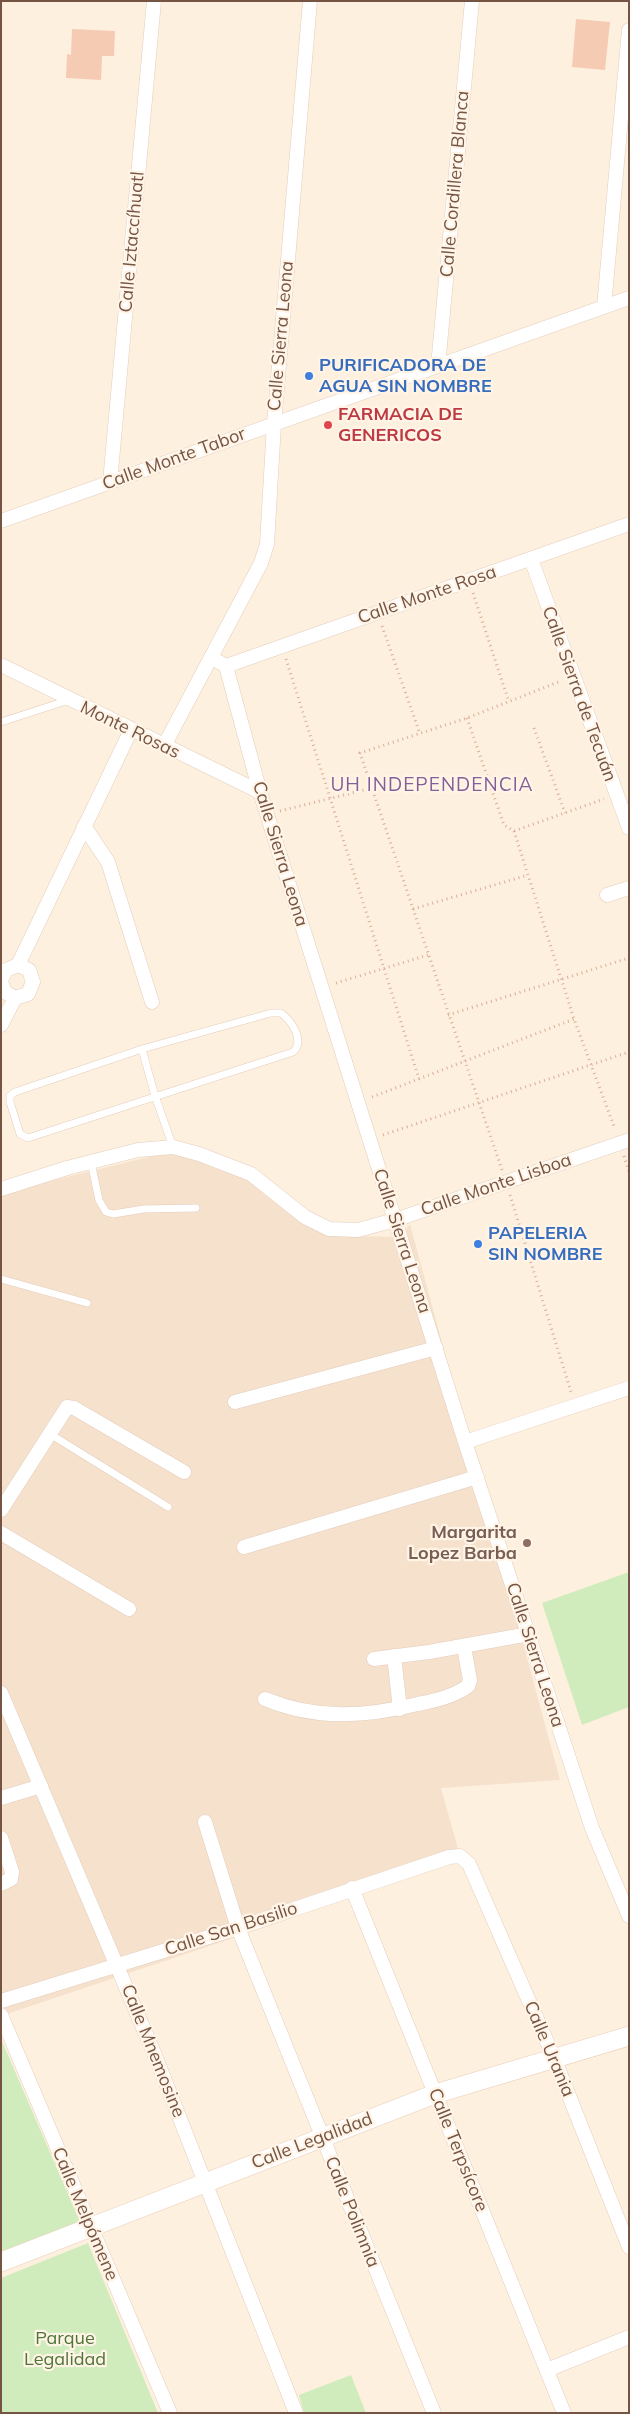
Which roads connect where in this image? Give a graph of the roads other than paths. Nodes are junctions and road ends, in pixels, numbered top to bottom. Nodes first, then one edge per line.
1 (154, 1) edge
2 (310, 1) edge
3 (472, 1) edge
4 (629, 30) edge
5 (629, 298) edge
6 (604, 307) junction
7 (438, 366) junction
8 (274, 424) junction
9 (110, 482) junction
10 (1, 521) edge
11 (629, 524) edge
12 (531, 559) junction
13 (212, 658) junction
14 (1, 665) edge
15 (226, 666) junction
16 (69, 700) junction
17 (1, 722) edge
18 (130, 730) junction
19 (164, 746) junction
20 (260, 792) junction
21 (84, 826) junction
22 (629, 828) edge
23 (629, 888) edge
24 (607, 895) dead end
25 (18, 965) junction
26 (1, 981) edge
27 (16, 998) junction
28 (152, 1002) dead end
29 (1, 1025) edge
30 (142, 1049) junction
31 (155, 1096) junction
32 (624, 1141) edge
33 (173, 1147) junction
34 (91, 1162) junction
35 (1, 1189) edge
36 (196, 1208) dead end
37 (395, 1220) junction
38 (1, 1279) edge
39 (87, 1304) dead end
40 (436, 1348) junction
41 (629, 1388) edge
42 (234, 1402) dead end
43 (50, 1434) junction
44 (465, 1442) junction
45 (184, 1472) dead end
46 (477, 1477) junction
47 (168, 1507) dead end
48 (1, 1510) edge
49 (1, 1533) edge
50 (244, 1547) dead end
51 (129, 1609) dead end
52 (528, 1634) junction
53 (464, 1647) junction
54 (394, 1656) junction
55 (374, 1659) dead end
56 (1, 1693) edge
57 (264, 1700) dead end
58 (400, 1708) junction
59 (41, 1786) junction
60 (1, 1798) edge
61 (205, 1822) dead end
62 (2, 1843) edge
63 (460, 1856) joint
64 (1, 1884) edge
65 (352, 1888) junction
66 (629, 1916) edge
67 (238, 1928) junction
68 (117, 1965) junction
69 (1, 2000) edge
70 (1, 2015) edge
71 (629, 2036) edge
72 (554, 2058) junction
73 (435, 2094) junction
74 (321, 2138) junction
75 (206, 2183) junction
76 (90, 2228) junction
77 (629, 2247) edge
78 (1, 2262) edge
79 (629, 2337) edge
80 (547, 2370) junction
81 (170, 2413) edge
82 (296, 2413) edge
83 (434, 2413) edge
84 (564, 2413) edge

1 - 9 street, Calle Iztaccíhuatl
2 - 8 street, Calle Sierra Leona
3 - 7 street, Calle Cordillera Blanca
4 - 6 street
5 - 6 street, Calle Monte Tabor
6 - 7 street, Calle Monte Tabor
7 - 8 street, Calle Monte Tabor
8 - 9 street, Calle Monte Tabor
8 - 13 street, Calle Sierra Leona
9 - 10 street, Calle Monte Tabor
11 - 12 street, Calle Monte Rosa
12 - 15 street, Calle Monte Rosa
12 - 22 street, Calle Sierra de Tecuán
13 - 15 street
13 - 19 street, Calle Sierra Leona
14 - 16 street, Monte Rosas
15 - 20 street, Calle Sierra Leona
16 - 17 lane
16 - 18 street, Monte Rosas
18 - 19 street, Monte Rosas
18 - 21 street
19 - 20 street, Monte Rosas
20 - 37 street, Calle Sierra Leona
21 - 25 street
21 - 28 street
23 - 24 street
25 - 26 street
25 - 27 street
26 - 27 street
27 - 29 street
30 - 31 lane
30 - 31 lane
30 - 31 lane
31 - 33 lane
32 - 37 street, Calle Monte Lisboa
33 - 34 street, Calle Monte Lisboa
33 - 37 street, Calle Monte Lisboa
34 - 35 street, Calle Monte Lisboa
34 - 36 lane
37 - 40 street, Calle Sierra Leona
38 - 39 lane
40 - 42 street
40 - 44 street, Calle Sierra Leona
41 - 44 street
43 - 45 street
43 - 47 lane
43 - 48 street
44 - 46 street, Calle Sierra Leona
46 - 50 street
46 - 52 street, Calle Sierra Leona
49 - 51 street
52 - 53 street
52 - 66 street, Calle Sierra Leona
53 - 54 street
53 - 58 street
54 - 55 street
54 - 58 street
56 - 59 street, Calle Mnemosine
57 - 58 street
59 - 60 street
59 - 68 street, Calle Mnemosine
61 - 67 street, Calle Polimnia
62 - 64 street
63 - 65 street, Calle San Basilio
63 - 72 street, Calle Urania
65 - 67 street, Calle San Basilio
65 - 73 street, Calle Terpsícore
67 - 68 street, Calle San Basilio
67 - 74 street, Calle Polimnia
68 - 69 street, Calle San Basilio
68 - 75 street, Calle Mnemosine
70 - 76 street, Calle Melpómene
71 - 72 street, Calle Legalidad
72 - 73 street, Calle Legalidad
72 - 77 street, Calle Urania
73 - 74 street, Calle Legalidad
73 - 80 street, Calle Terpsícore
74 - 75 street, Calle Legalidad
74 - 83 street, Calle Polimnia
75 - 76 street, Calle Legalidad
75 - 82 street, Calle Mnemosine
76 - 78 street, Calle Legalidad
76 - 81 street, Calle Melpómene
79 - 80 street
80 - 84 street, Calle Terpsícore

